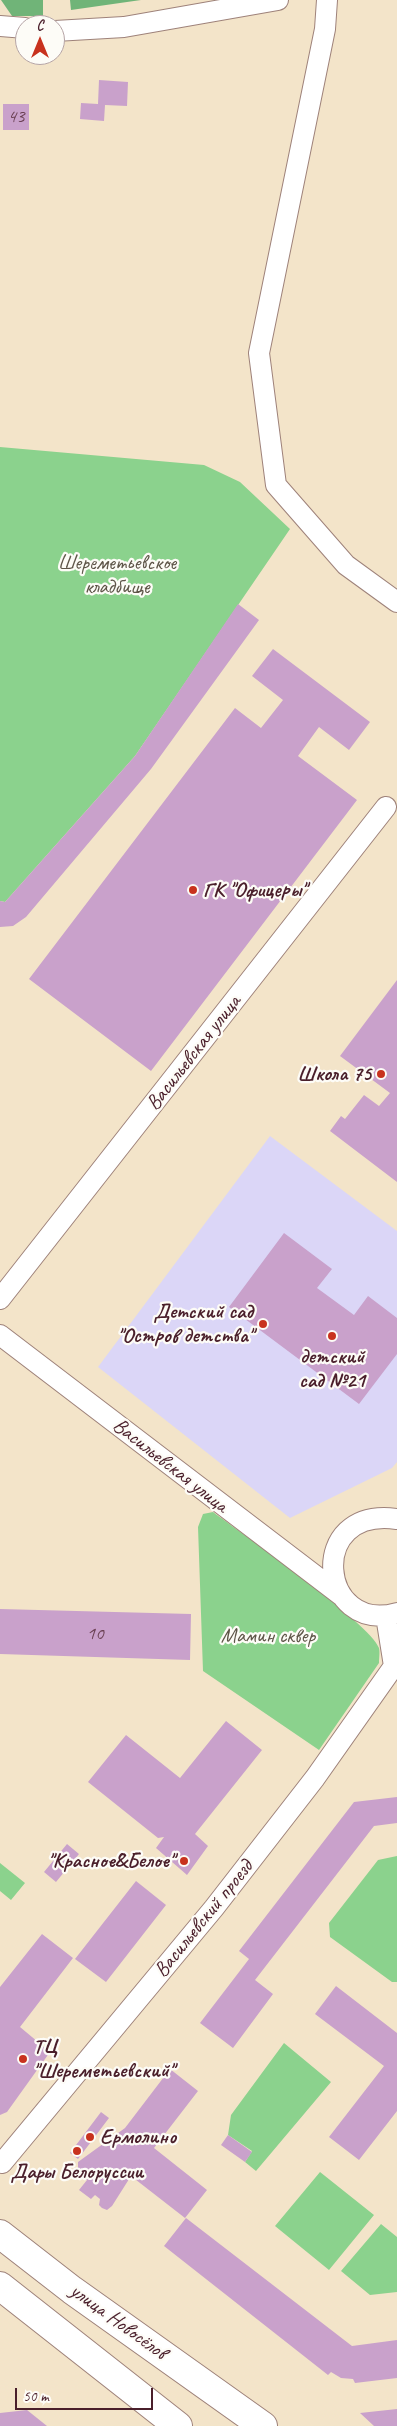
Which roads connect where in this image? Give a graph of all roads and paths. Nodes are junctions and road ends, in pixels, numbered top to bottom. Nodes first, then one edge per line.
1 (278, 0) edge
2 (327, 0) edge
3 (203, 7) edge
4 (0, 26) edge
5 (15, 27) edge
6 (65, 30) edge
7 (397, 602) edge
8 (386, 807) dead end
9 (0, 1299) edge
10 (0, 1335) edge
11 (397, 1519) edge
12 (342, 1596) junction
13 (392, 1615) edge
14 (396, 1667) edge
15 (2, 2163) dead end
16 (0, 2234) edge
17 (0, 2286) edge
18 (178, 2426) edge
19 (263, 2426) edge

1 - 3 street
2 - 7 street
3 - 6 street
4 - 5 street
8 - 9 street, Васильевская улица
10 - 12 street, Васильевская улица
11 - 12 street
12 - 13 street, Васильевская улица
13 - 14 street
14 - 15 street, Васильевский проезд
16 - 19 main road, улица Новосёлов
17 - 18 main road, улица Новосёлов

